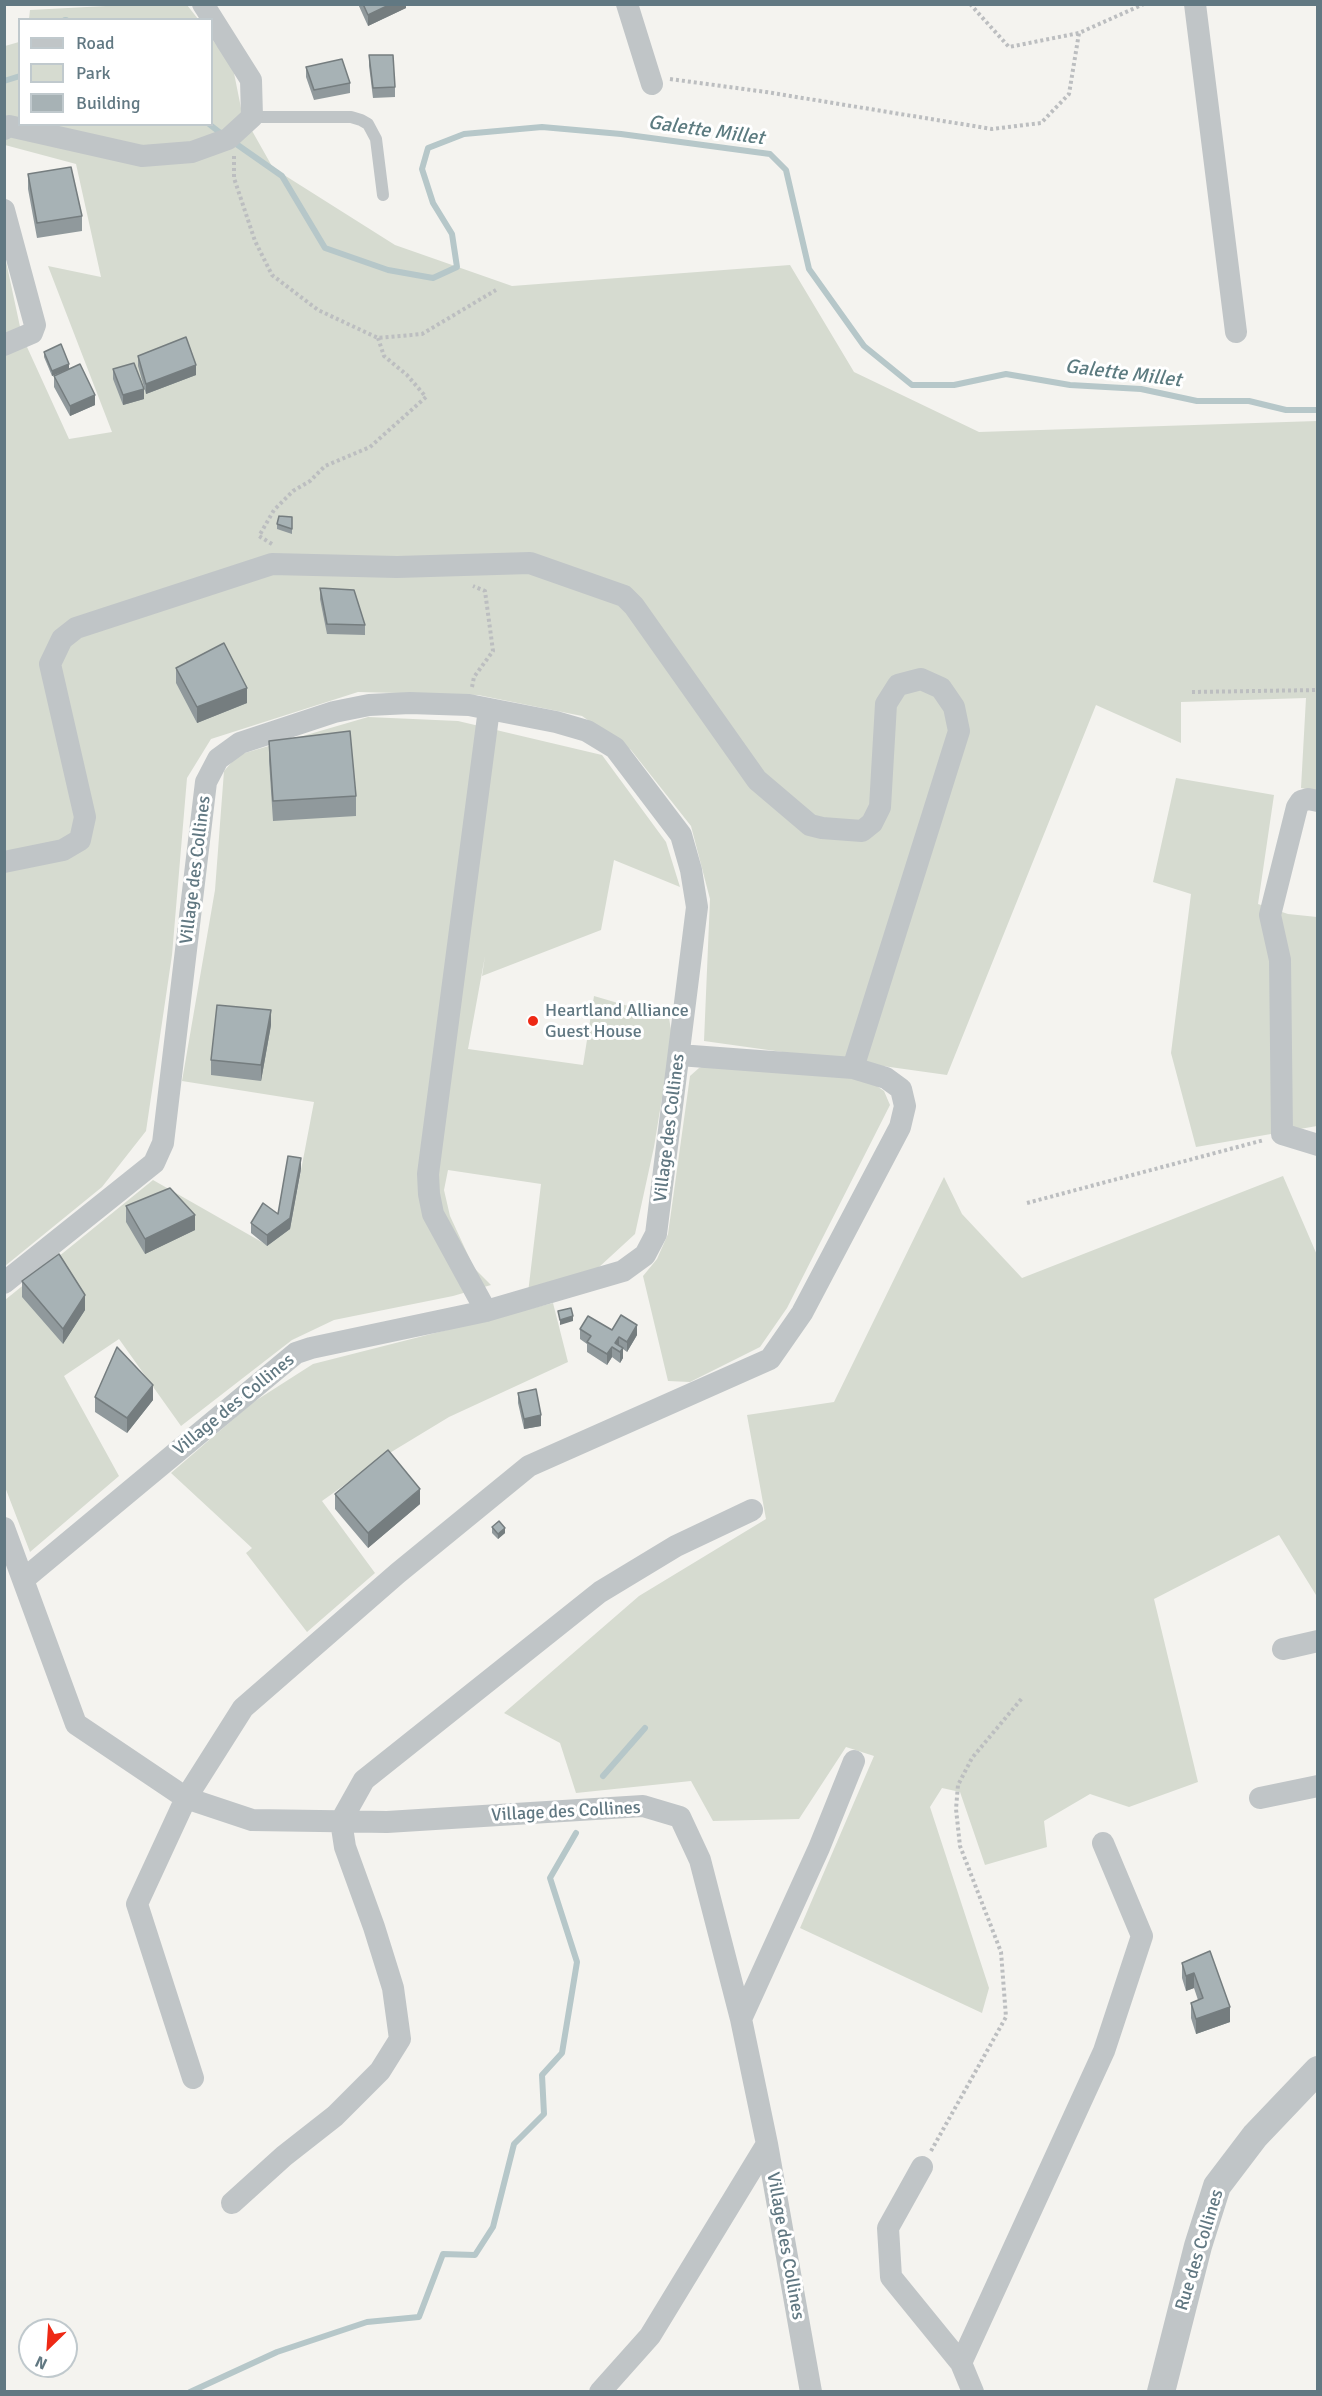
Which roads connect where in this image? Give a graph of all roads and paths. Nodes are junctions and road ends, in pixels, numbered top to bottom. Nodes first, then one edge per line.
1 (202, 4) edge
2 (627, 4) edge
3 (970, 4) edge
4 (1144, 4) edge
5 (1195, 4) edge
6 (211, 18) edge
7 (213, 21) edge
8 (1079, 33) junction
9 (651, 81) joint
10 (252, 117) junction
11 (6, 127) edge
12 (228, 139) junction
13 (384, 195) dead end
14 (4, 210) edge
15 (496, 290) dead end
16 (1236, 332) dead end
17 (378, 338) junction
18 (4, 345) edge
19 (275, 546) dead end
20 (466, 582) dead end
21 (1317, 690) edge
22 (1192, 692) dead end
23 (479, 707) junction
24 (1313, 800) edge
25 (4, 862) edge
26 (679, 1056) junction
27 (853, 1068) junction
28 (1282, 1134) junction
29 (1317, 1145) edge
30 (1027, 1203) dead end
31 (4, 1284) edge
32 (486, 1311) junction
33 (752, 1510) dead end
34 (4, 1528) edge
35 (24, 1579) junction
36 (1317, 1641) edge
37 (1283, 1649) dead end
38 (1023, 1697) dead end
39 (854, 1761) dead end
40 (1317, 1786) edge
41 (186, 1798) junction
42 (1260, 1798) dead end
43 (341, 1821) junction
44 (1103, 1843) dead end
45 (741, 2019) junction
46 (1317, 2070) edge
47 (193, 2078) dead end
48 (767, 2144) junction
49 (922, 2167) joint
50 (232, 2203) dead end
51 (961, 2363) junction
52 (600, 2391) edge
53 (811, 2391) edge
54 (974, 2391) edge
55 (1161, 2391) edge

1 - 6 street
2 - 9 street
3 - 8 path
4 - 8 path
5 - 16 street
7 - 10 street
8 - 9 path
10 - 12 street
10 - 13 lane
11 - 12 street
12 - 17 path
14 - 18 street
15 - 17 path
17 - 19 path
20 - 23 path
21 - 22 path
23 - 26 street, Village des Collines
23 - 31 street, Village des Collines
23 - 32 street
24 - 28 street
25 - 27 street
26 - 27 street
26 - 32 street, Village des Collines
27 - 41 street
28 - 29 street
28 - 30 path
32 - 35 street, Village des Collines
33 - 43 street
34 - 35 street, Village des Collines
35 - 41 street, Village des Collines
36 - 37 street
38 - 49 path
39 - 45 street
40 - 42 street
41 - 43 street, Village des Collines
41 - 47 street
43 - 45 street, Village des Collines
43 - 50 street
44 - 51 street
45 - 48 street, Village des Collines
46 - 55 street, Rue des Collines
48 - 52 street
48 - 53 street, Village des Collines
49 - 51 street
51 - 54 street

